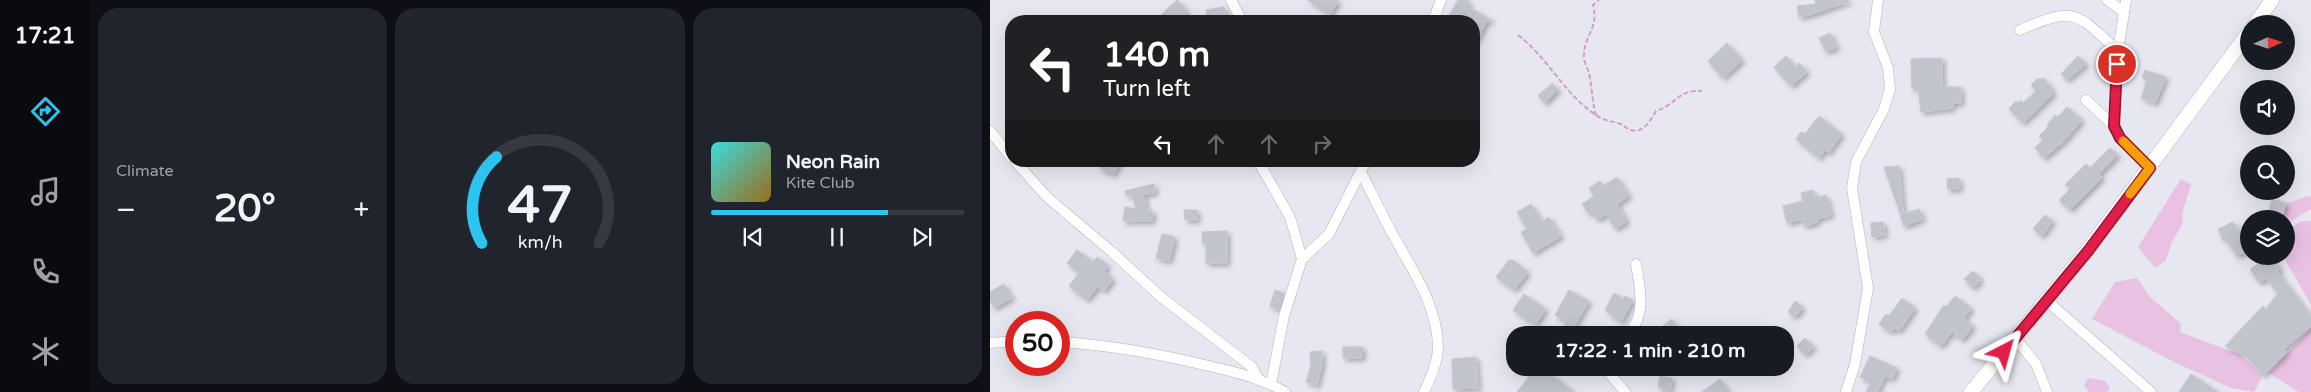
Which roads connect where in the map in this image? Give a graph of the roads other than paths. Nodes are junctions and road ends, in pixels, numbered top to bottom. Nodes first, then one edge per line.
1 (1231, 0) edge
2 (1441, 0) edge
3 (1878, 0) edge
4 (2107, 0) edge
5 (2126, 0) edge
6 (2272, 0) edge
7 (2124, 12) junction
8 (1239, 15) edge
9 (1435, 15) edge
10 (2261, 15) edge
11 (2020, 30) dead end
12 (2240, 44) edge
13 (2118, 51) junction
14 (2086, 100) dead end
15 (2114, 126) junction
16 (990, 132) edge
17 (1005, 150) edge
18 (1020, 167) edge
19 (1261, 167) edge
20 (1363, 167) edge
21 (2150, 168) junction
22 (1361, 172) junction
23 (1302, 259) junction
24 (1636, 264) dead end
25 (2046, 300) junction
26 (1635, 326) edge
27 (2015, 338) junction
28 (1005, 342) edge
29 (990, 343) edge
30 (1070, 343) edge
31 (1611, 376) edge
32 (1259, 380) junction
33 (1271, 384) junction
34 (1285, 392) edge
35 (1424, 392) edge
36 (1626, 392) edge
37 (1846, 392) edge
38 (1971, 392) edge
39 (2047, 392) edge
40 (2151, 392) edge

1 - 8 street
2 - 9 street
3 - 37 street
4 - 7 street
5 - 7 street
6 - 10 main road
7 - 13 street
11 - 13 street
12 - 21 main road
13 - 15 street
14 - 15 street
15 - 21 street
16 - 17 street
18 - 32 street
19 - 23 street
20 - 22 street
21 - 25 main road
22 - 23 street
22 - 35 street
23 - 33 street
24 - 26 street
25 - 27 main road
25 - 40 street
27 - 38 main road
27 - 39 street
28 - 29 street
30 - 32 street
31 - 36 street
32 - 33 street
33 - 34 street

